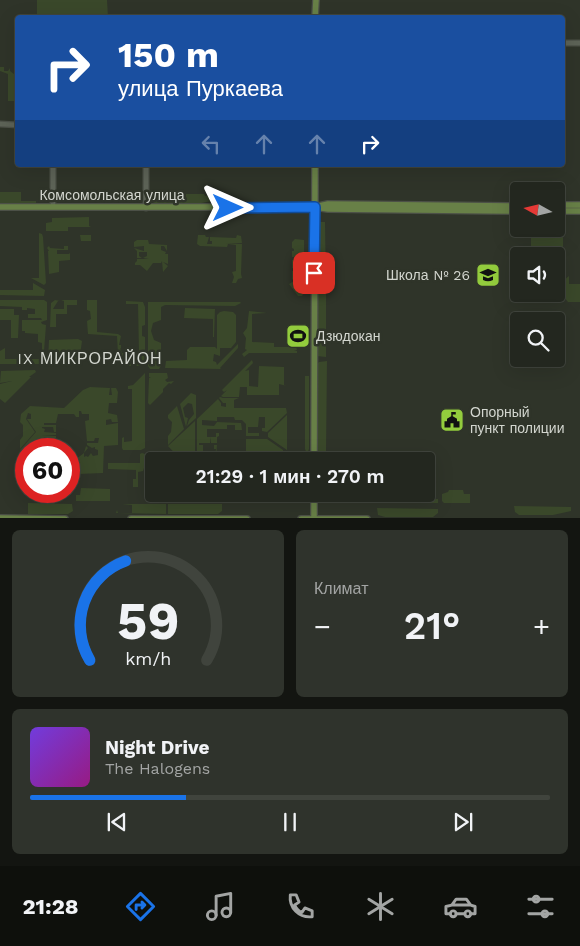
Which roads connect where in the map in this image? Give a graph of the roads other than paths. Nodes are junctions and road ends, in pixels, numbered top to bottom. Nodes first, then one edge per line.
1 (316, 0) edge
2 (315, 15) edge
3 (565, 43) edge
4 (580, 43) edge
5 (0, 124) edge
6 (15, 125) edge
7 (53, 167) edge
8 (146, 167) edge
9 (315, 167) edge
10 (580, 204) edge
11 (565, 205) edge
12 (510, 206) edge
13 (0, 207) edge
14 (53, 207) junction
15 (315, 207) junction
16 (146, 208) junction
17 (510, 211) edge
18 (565, 211) edge
19 (580, 211) edge
20 (314, 452) edge
21 (314, 502) edge
22 (0, 518) edge
23 (65, 518) edge
24 (131, 518) edge
25 (247, 518) edge
26 (301, 518) edge
27 (314, 518) edge
28 (367, 518) edge

1 - 2 main road
3 - 4 street
5 - 6 street
7 - 14 street
8 - 16 street
9 - 15 main road
10 - 11 main road
12 - 15 main road, Комсомольская улица
13 - 14 main road, Комсомольская улица
14 - 16 main road, Комсомольская улица
15 - 16 main road, Комсомольская улица
15 - 17 main road, Комсомольская улица
15 - 20 main road
18 - 19 main road
21 - 27 main road
22 - 23 main road
24 - 25 main road
26 - 27 main road
27 - 28 main road

